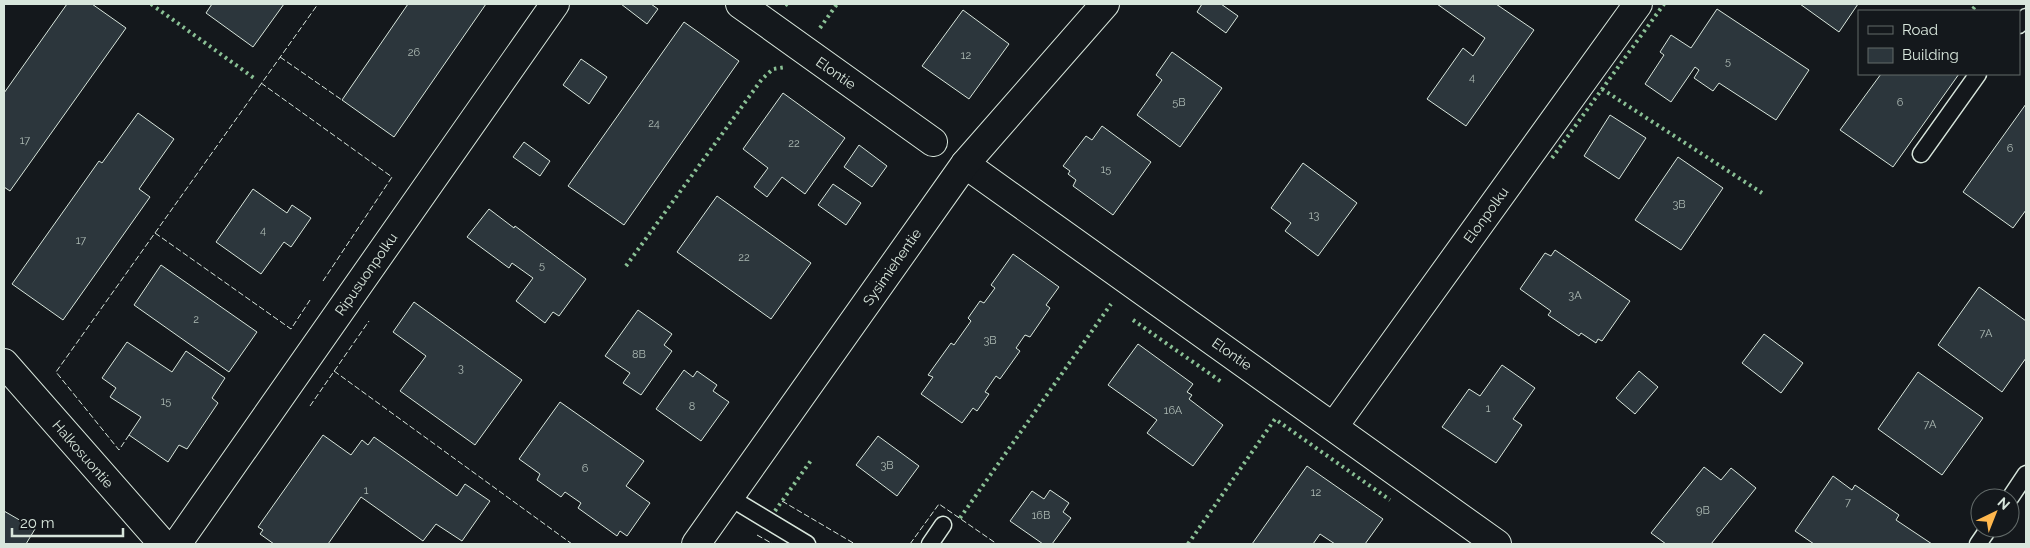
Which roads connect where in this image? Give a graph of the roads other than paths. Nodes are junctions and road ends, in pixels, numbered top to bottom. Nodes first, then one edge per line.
1 (555, 4) edge
2 (740, 4) edge
3 (1106, 4) edge
4 (1638, 4) edge
5 (1977, 75) edge
6 (933, 142) dead end
7 (1921, 154) dead end
8 (965, 164) junction
9 (4, 364) edge
10 (1334, 426) junction
11 (2026, 474) edge
12 (2017, 488) edge
13 (729, 497) junction
14 (943, 525) dead end
15 (163, 544) edge
16 (177, 544) edge
17 (696, 544) edge
18 (808, 544) edge
19 (930, 544) edge
20 (1497, 544) edge

1 - 16 street, Ripusuonpolku
2 - 6 street, Elontie
3 - 8 street, Sysimiehentie
4 - 10 street, Elonpolku
5 - 7 lane
8 - 10 street, Elontie
8 - 13 street, Sysimiehentie
9 - 15 street, Halkosuontie
10 - 20 street, Elontie
11 - 12 lane
13 - 17 street, Sysimiehentie
13 - 18 lane
14 - 19 lane

